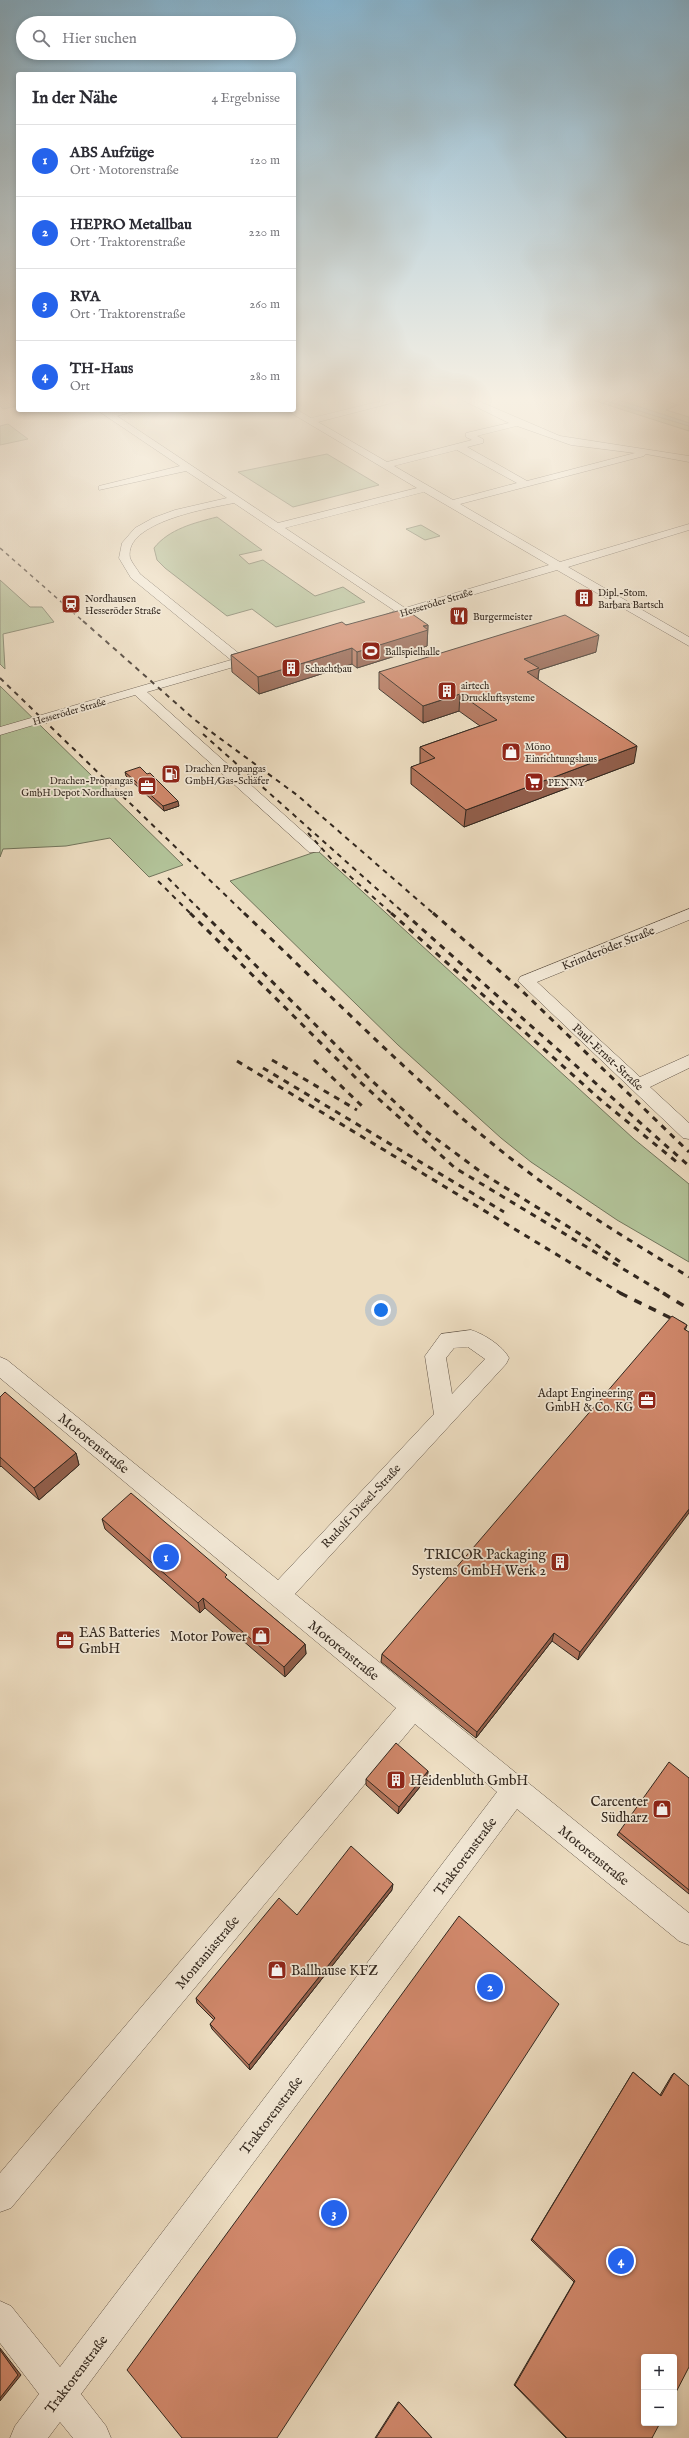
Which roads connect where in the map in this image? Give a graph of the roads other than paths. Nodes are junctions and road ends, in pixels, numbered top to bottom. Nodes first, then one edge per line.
1 (193, 511) edge
2 (255, 511) edge
3 (338, 511) edge
4 (466, 511) edge
5 (279, 526) junction
6 (689, 527) edge
7 (558, 565) junction
8 (404, 612) junction
9 (372, 621) edge
10 (689, 642) edge
11 (269, 652) edge
12 (240, 661) junction
13 (138, 691) junction
14 (0, 731) edge
15 (314, 849) dead end
16 (689, 914) edge
17 (526, 981) joint
18 (689, 1061) edge
19 (638, 1085) junction
20 (689, 1133) edge
21 (0, 1366) edge
22 (445, 1417) dead end
23 (278, 1596) junction
24 (414, 1707) junction
25 (514, 1791) junction
26 (689, 1931) edge
27 (0, 2196) edge
28 (0, 2316) edge
29 (61, 2394) junction
30 (27, 2438) edge
31 (94, 2438) edge

1 - 12 street
2 - 5 street
3 - 5 street
4 - 7 street
5 - 8 street
6 - 7 street, Hesseröder Straße
7 - 8 street, Hesseröder Straße
7 - 10 street
8 - 9 street, Hesseröder Straße
11 - 12 street, Hesseröder Straße
12 - 13 street, Hesseröder Straße
13 - 14 street, Hesseröder Straße
13 - 15 street
16 - 17 street, Krimderöder Straße
17 - 19 street, Paul-Ernst-Straße
18 - 19 street
19 - 20 street, Paul-Ernst-Straße
21 - 23 street, Motorenstraße
22 - 23 street, Rudolf-Diesel-Straße
23 - 24 street, Motorenstraße
24 - 25 street, Motorenstraße
24 - 27 street, Montaniastraße
25 - 26 street, Motorenstraße
25 - 29 street, Traktorenstraße
28 - 29 street
29 - 30 street, Traktorenstraße
29 - 31 street

